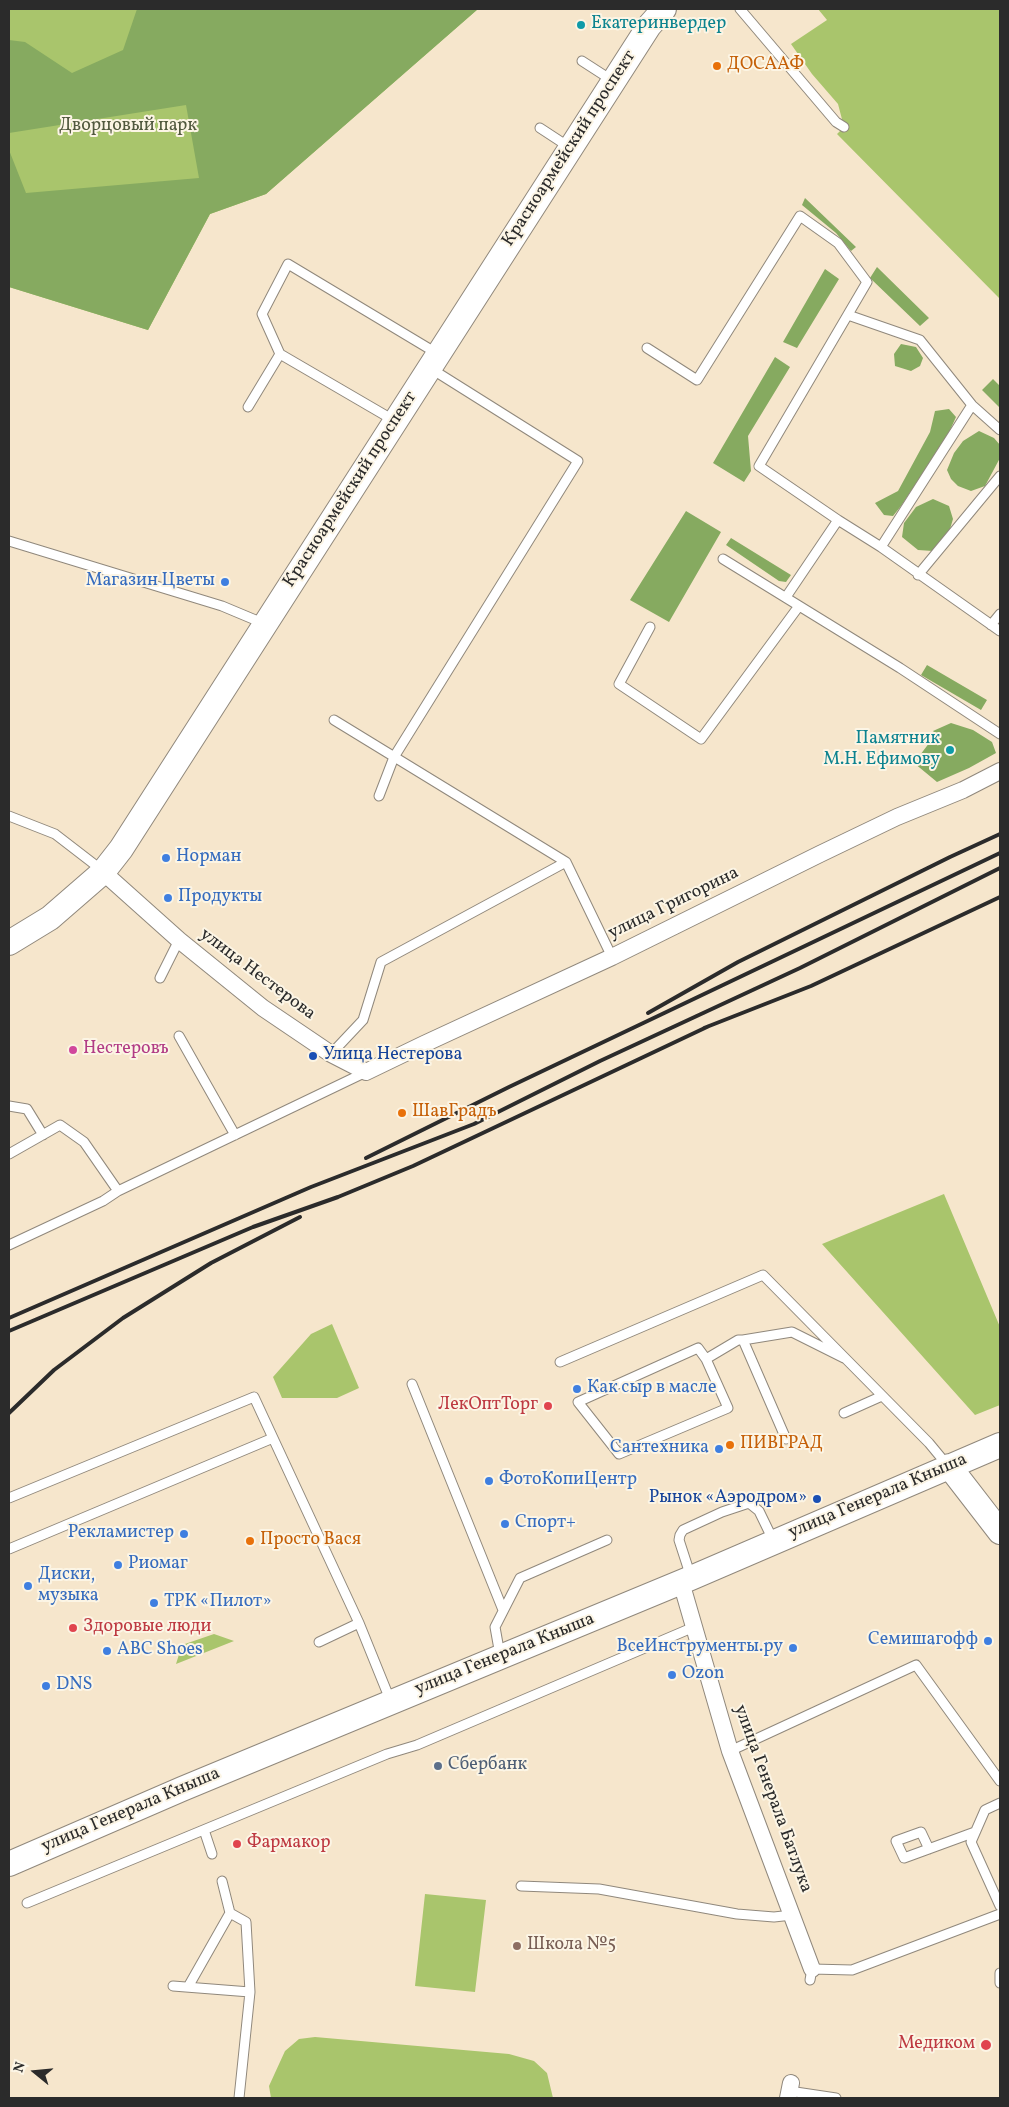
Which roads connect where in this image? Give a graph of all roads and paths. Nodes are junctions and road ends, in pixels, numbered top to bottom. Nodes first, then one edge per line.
1 (664, 9) edge
2 (740, 9) edge
3 (582, 60) dead end
4 (614, 81) junction
5 (844, 127) dead end
6 (540, 128) dead end
7 (570, 148) junction
8 (848, 315) junction
9 (647, 348) dead end
10 (280, 354) junction
11 (434, 361) junction
12 (972, 405) junction
13 (248, 407) dead end
14 (396, 421) junction
15 (1000, 430) edge
16 (1000, 476) edge
17 (838, 520) junction
18 (9, 541) edge
19 (881, 547) junction
20 (723, 559) dead end
21 (918, 575) junction
22 (786, 598) junction
23 (799, 606) junction
24 (1000, 614) edge
25 (265, 624) junction
26 (991, 624) junction
27 (650, 627) dead end
28 (1000, 631) edge
29 (334, 720) dead end
30 (1000, 734) edge
31 (394, 757) junction
32 (1000, 771) edge
33 (379, 796) dead end
34 (9, 816) edge
35 (566, 862) junction
36 (103, 872) junction
37 (179, 940) junction
38 (9, 943) edge
39 (612, 957) junction
40 (160, 978) dead end
41 (180, 1036) dead end
42 (331, 1054) junction
43 (366, 1072) junction
44 (9, 1106) edge
45 (43, 1135) junction
46 (235, 1135) junction
47 (9, 1154) edge
48 (118, 1192) junction
49 (9, 1245) edge
50 (743, 1340) junction
51 (844, 1358) junction
52 (706, 1360) junction
53 (560, 1362) dead end
54 (412, 1384) dead end
55 (882, 1396) junction
56 (844, 1413) dead end
57 (273, 1438) junction
58 (786, 1439) dead end
59 (1000, 1445) edge
60 (948, 1466) junction
61 (9, 1498) edge
62 (1000, 1532) edge
63 (607, 1540) dead end
64 (774, 1542) junction
65 (9, 1549) edge
66 (686, 1580) junction
67 (503, 1610) junction
68 (359, 1623) junction
69 (694, 1627) junction
70 (319, 1642) dead end
71 (501, 1658) junction
72 (391, 1702) junction
73 (730, 1751) junction
74 (1000, 1780) edge
75 (1000, 1803) edge
76 (204, 1830) junction
77 (975, 1832) junction
78 (929, 1849) dead end
79 (212, 1854) dead end
80 (9, 1864) edge
81 (222, 1882) dead end
82 (521, 1886) dead end
83 (28, 1903) dead end
84 (1000, 1906) edge
85 (230, 1913) junction
86 (1000, 1914) edge
87 (792, 1915) junction
88 (1000, 1973) edge
89 (811, 1975) joint
90 (1000, 1983) edge
91 (173, 1986) dead end
92 (188, 1987) junction
93 (250, 1992) junction
94 (790, 2091) edge
95 (239, 2098) edge
96 (836, 2098) edge

1 - 4 street, Красноармейский проспект
2 - 5 lane
3 - 4 lane
4 - 7 street, Красноармейский проспект
6 - 7 lane
7 - 11 street, Красноармейский проспект
8 - 9 lane
8 - 12 lane
8 - 17 lane
10 - 11 lane
10 - 13 lane
10 - 14 lane
11 - 14 street, Красноармейский проспект
11 - 31 lane
12 - 15 lane
12 - 19 lane
14 - 25 street, Красноармейский проспект
16 - 21 lane
17 - 19 lane
17 - 22 lane
18 - 25 lane
19 - 21 lane
20 - 22 lane
21 - 26 lane
22 - 23 lane
23 - 27 lane
23 - 30 lane
24 - 26 lane
25 - 36 street, Красноармейский проспект
26 - 28 lane
29 - 31 lane
31 - 33 lane
31 - 35 lane
32 - 39 street, улица Григорина
34 - 36 lane, улица Нестерова
35 - 39 lane
35 - 42 lane
36 - 37 street, улица Нестерова
36 - 38 street, Красноармейский проспект
37 - 40 lane
37 - 42 street, улица Нестерова
39 - 43 street, улица Григорина
41 - 46 lane
42 - 43 street, улица Нестерова
43 - 46 lane
44 - 45 lane
45 - 47 lane
45 - 48 lane
46 - 48 lane
48 - 49 lane
50 - 51 lane
50 - 52 lane
50 - 58 lane
51 - 53 lane
51 - 55 lane
52 - 52 lane
54 - 67 lane
55 - 56 lane
55 - 60 lane
57 - 61 lane
57 - 65 lane
57 - 68 lane
59 - 60 street, улица Генерала Кныша
60 - 62 street
60 - 64 street, улица Генерала Кныша
63 - 67 lane
64 - 66 street, улица Генерала Кныша
64 - 66 lane
66 - 69 street, улица Генерала Батлука
66 - 71 street, улица Генерала Кныша
67 - 71 lane
68 - 70 lane
68 - 72 lane
69 - 73 street, улица Генерала Батлука
69 - 76 lane
71 - 72 street, улица Генерала Кныша
72 - 80 street, улица Генерала Кныша
73 - 74 lane
73 - 87 street, улица Генерала Батлука
75 - 77 lane
76 - 79 lane
76 - 83 lane
77 - 78 lane
77 - 84 lane
81 - 85 lane
82 - 87 lane
85 - 92 lane
85 - 93 lane
86 - 89 lane
87 - 89 street, улица Генерала Батлука
88 - 90 lane
91 - 92 lane
92 - 93 lane
93 - 95 lane
94 - 96 lane

